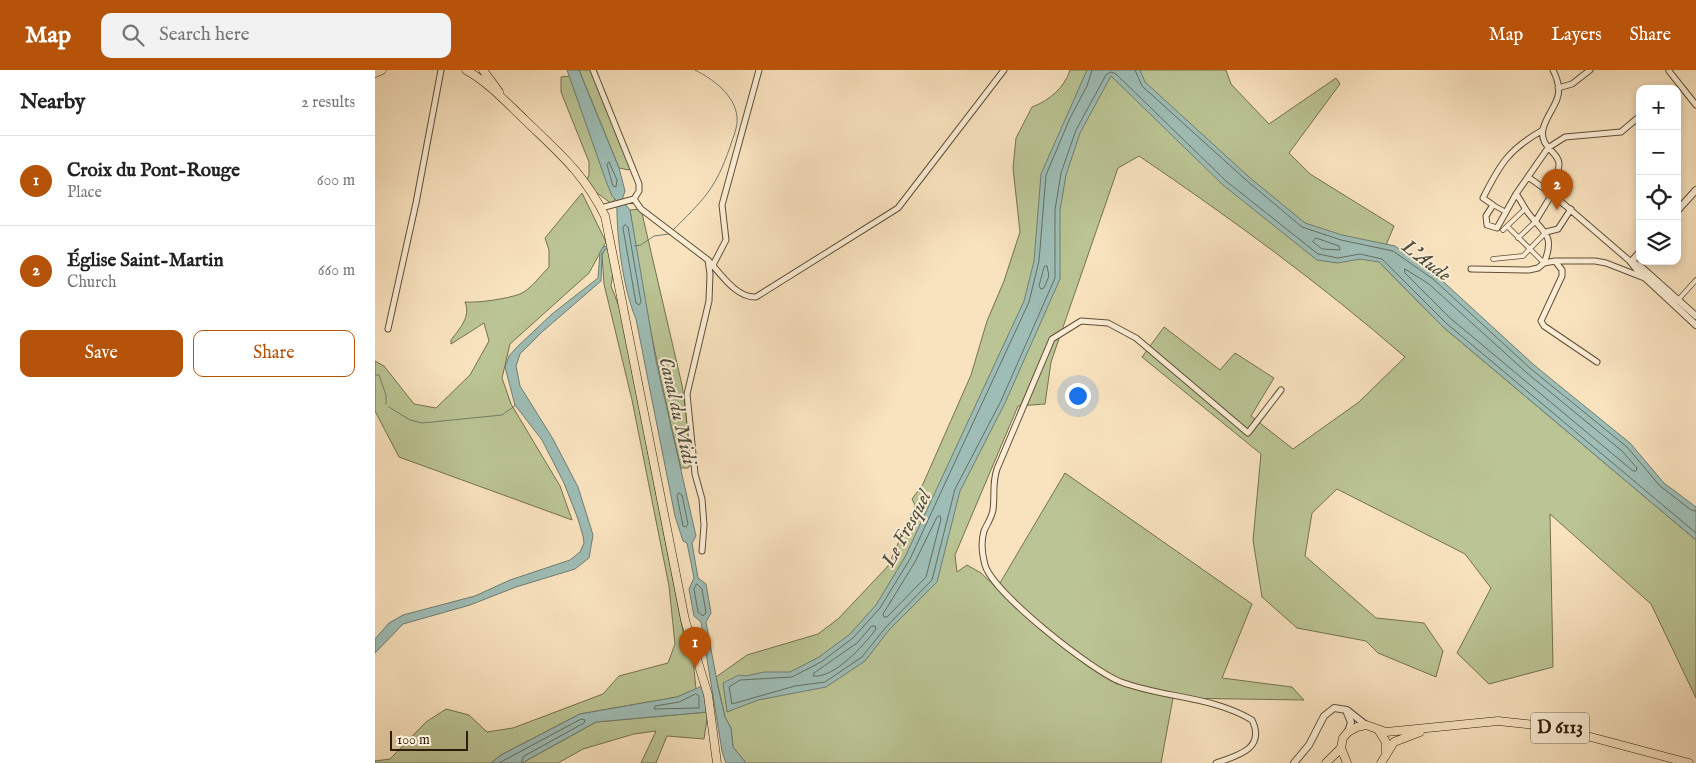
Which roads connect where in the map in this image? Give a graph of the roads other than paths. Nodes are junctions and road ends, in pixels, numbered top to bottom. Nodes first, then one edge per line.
1 (382, 70) edge
2 (441, 70) edge
3 (466, 70) edge
4 (483, 70) edge
5 (593, 70) edge
6 (759, 70) edge
7 (1004, 70) edge
8 (1553, 70) edge
9 (1590, 70) edge
10 (1669, 71) edge
11 (375, 73) edge
12 (1676, 85) edge
13 (1558, 88) junction
14 (1681, 91) edge
15 (506, 102) junction
16 (1696, 106) edge
17 (1636, 119) edge
18 (1543, 130) junction
19 (1548, 148) junction
20 (1528, 177) junction
21 (1696, 190) edge
22 (1516, 194) junction
23 (1552, 194) junction
24 (634, 199) junction
25 (1493, 205) junction
26 (1681, 206) edge
27 (601, 208) junction
28 (1525, 209) junction
29 (1571, 209) junction
30 (1506, 213) junction
31 (1511, 221) junction
32 (1535, 222) junction
33 (1507, 226) junction
34 (1500, 229) junction
35 (1546, 232) junction
36 (1518, 238) junction
37 (1530, 249) junction
38 (1636, 256) edge
39 (1504, 258) junction
40 (1493, 260) dead end
41 (1555, 261) junction
42 (1631, 262) junction
43 (710, 263) junction
44 (1544, 263) junction
45 (1471, 269) dead end
46 (1506, 270) junction
47 (1649, 278) junction
48 (1696, 280) edge
49 (1678, 300) junction
50 (1696, 316) edge
51 (1696, 325) edge
52 (388, 329) dead end
53 (1597, 362) dead end
54 (1281, 390) dead end
55 (702, 551) dead end
56 (1340, 708) junction
57 (1366, 726) junction
58 (1427, 730) junction
59 (1379, 731) junction
60 (1348, 732) junction
61 (1341, 748) junction
62 (1387, 752) junction
63 (717, 763) edge
64 (1216, 763) edge
65 (1294, 763) edge
66 (1326, 763) edge
67 (1347, 763) edge
68 (1381, 763) edge
69 (1689, 763) edge

1 - 11 main road
2 - 52 street
3 - 15 main road
4 - 15 main road
5 - 24 street
6 - 43 street
7 - 43 street
8 - 13 street
9 - 13 street
10 - 12 street
13 - 18 street
14 - 16 street
15 - 27 main road
17 - 19 street
18 - 19 street
18 - 25 street
19 - 20 street
19 - 23 street
20 - 22 street
20 - 23 street
21 - 26 street
22 - 28 street
22 - 30 street
23 - 29 street
23 - 32 street
24 - 27 street
24 - 43 street
25 - 30 street
25 - 34 street
27 - 63 main road
28 - 31 street
28 - 32 street
29 - 35 street
29 - 42 street
30 - 31 street
30 - 34 street
31 - 33 street
32 - 35 street
32 - 36 street
33 - 34 street
33 - 36 street
35 - 37 street
35 - 44 street
36 - 37 street
37 - 39 street
37 - 44 street
38 - 42 street
39 - 40 street
39 - 46 street
41 - 44 street
41 - 47 street
41 - 53 street
42 - 47 street
43 - 55 street
44 - 46 street
45 - 46 street
47 - 49 street
47 - 51 street
48 - 49 street
49 - 50 street
54 - 64 street
56 - 57 street
56 - 60 street
56 - 65 street
57 - 59 main road
57 - 60 main road
58 - 59 main road, D 6113
58 - 62 main road, D 6113
58 - 69 main road, D 6113
59 - 62 main road
60 - 61 main road
61 - 66 main road
61 - 67 main road
62 - 68 main road

